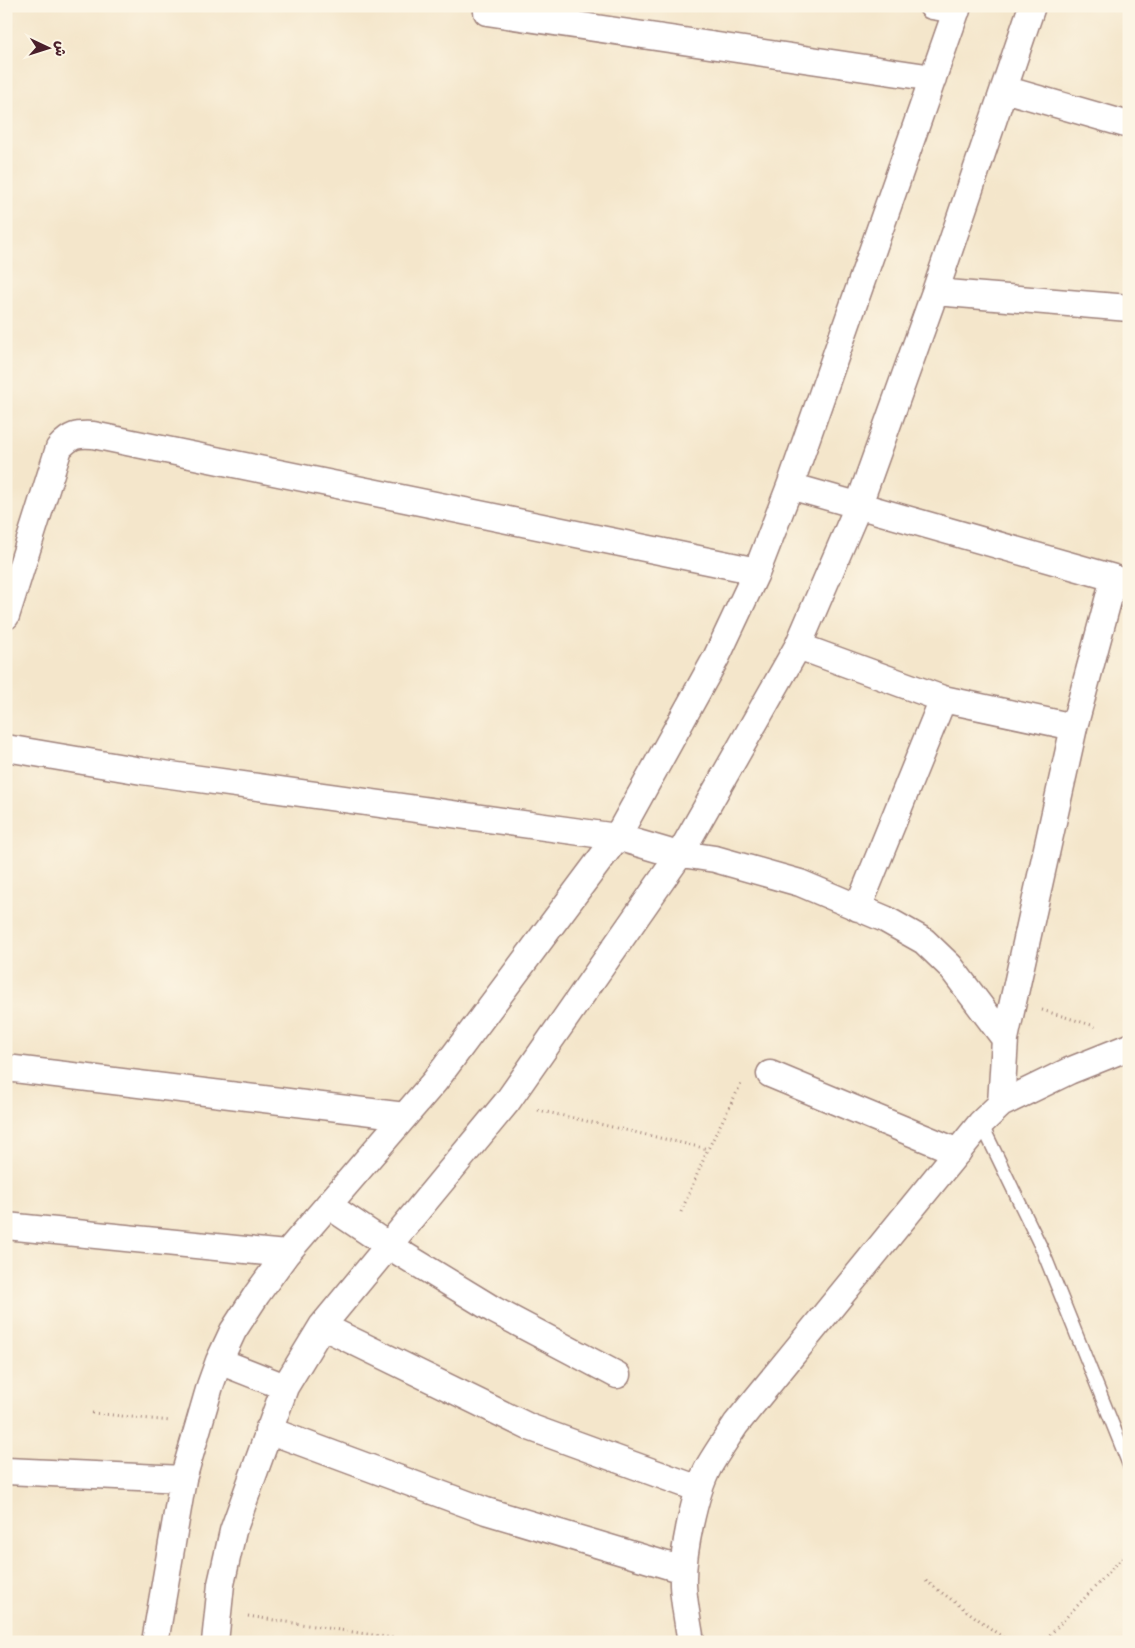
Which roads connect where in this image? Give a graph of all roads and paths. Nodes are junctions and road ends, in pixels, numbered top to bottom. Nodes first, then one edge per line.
1 (1032, 6) edge
2 (949, 8) edge
3 (488, 12) dead end
4 (933, 78) junction
5 (1004, 89) junction
6 (1129, 125) edge
7 (935, 292) junction
8 (1129, 308) edge
9 (790, 486) junction
10 (859, 504) junction
11 (757, 571) junction
12 (6, 616) edge
13 (798, 646) junction
14 (944, 699) junction
15 (1074, 727) junction
16 (6, 748) edge
17 (617, 837) junction
18 (680, 854) junction
19 (858, 908) junction
20 (1013, 1002) junction
21 (1102, 1028) dead end
22 (1005, 1039) junction
23 (1129, 1047) edge
24 (6, 1068) edge
25 (770, 1074) joint
26 (507, 1102) junction
27 (1001, 1104) junction
28 (405, 1116) junction
29 (981, 1123) junction
30 (708, 1149) junction
31 (958, 1152) junction
32 (328, 1205) junction
33 (681, 1212) dead end
34 (6, 1226) edge
35 (389, 1246) junction
36 (286, 1254) junction
37 (322, 1326) junction
38 (219, 1361) junction
39 (617, 1375) dead end
40 (285, 1387) junction
41 (92, 1413) dead end
42 (199, 1424) junction
43 (268, 1430) junction
44 (1129, 1466) edge
45 (6, 1471) edge
46 (183, 1478) junction
47 (699, 1489) junction
48 (1129, 1551) edge
49 (683, 1570) junction
50 (926, 1581) dead end
51 (217, 1611) junction
52 (155, 1642) edge
53 (215, 1642) edge
54 (420, 1642) edge
55 (691, 1642) edge
56 (1009, 1642) edge
57 (1043, 1642) edge

1 - 5 street
2 - 4 street
3 - 4 street
4 - 9 street
5 - 6 street
5 - 7 street
7 - 8 street
7 - 10 street
9 - 10 street
9 - 11 street
10 - 13 street
10 - 15 street
11 - 12 street
11 - 17 street
13 - 14 street
13 - 18 street
14 - 15 street
14 - 19 street
15 - 20 street
16 - 17 street
17 - 18 street
17 - 28 street
18 - 19 street
18 - 26 street
19 - 22 street
20 - 21 path
20 - 22 street
22 - 27 street
23 - 27 street
24 - 28 street
25 - 30 path
25 - 31 street
26 - 30 path
26 - 35 street
27 - 29 street
28 - 32 street
29 - 31 street
29 - 44 lane
30 - 33 path
31 - 47 street
32 - 35 street
32 - 36 street
34 - 36 street
35 - 37 street
35 - 39 street
36 - 38 street
37 - 40 street
37 - 47 street
38 - 40 street
38 - 42 street
40 - 43 street
41 - 42 path
42 - 46 street
43 - 49 street
43 - 51 street
45 - 46 street
46 - 52 street
47 - 49 street
48 - 57 path
49 - 55 street
50 - 56 path
51 - 53 street
51 - 54 path

